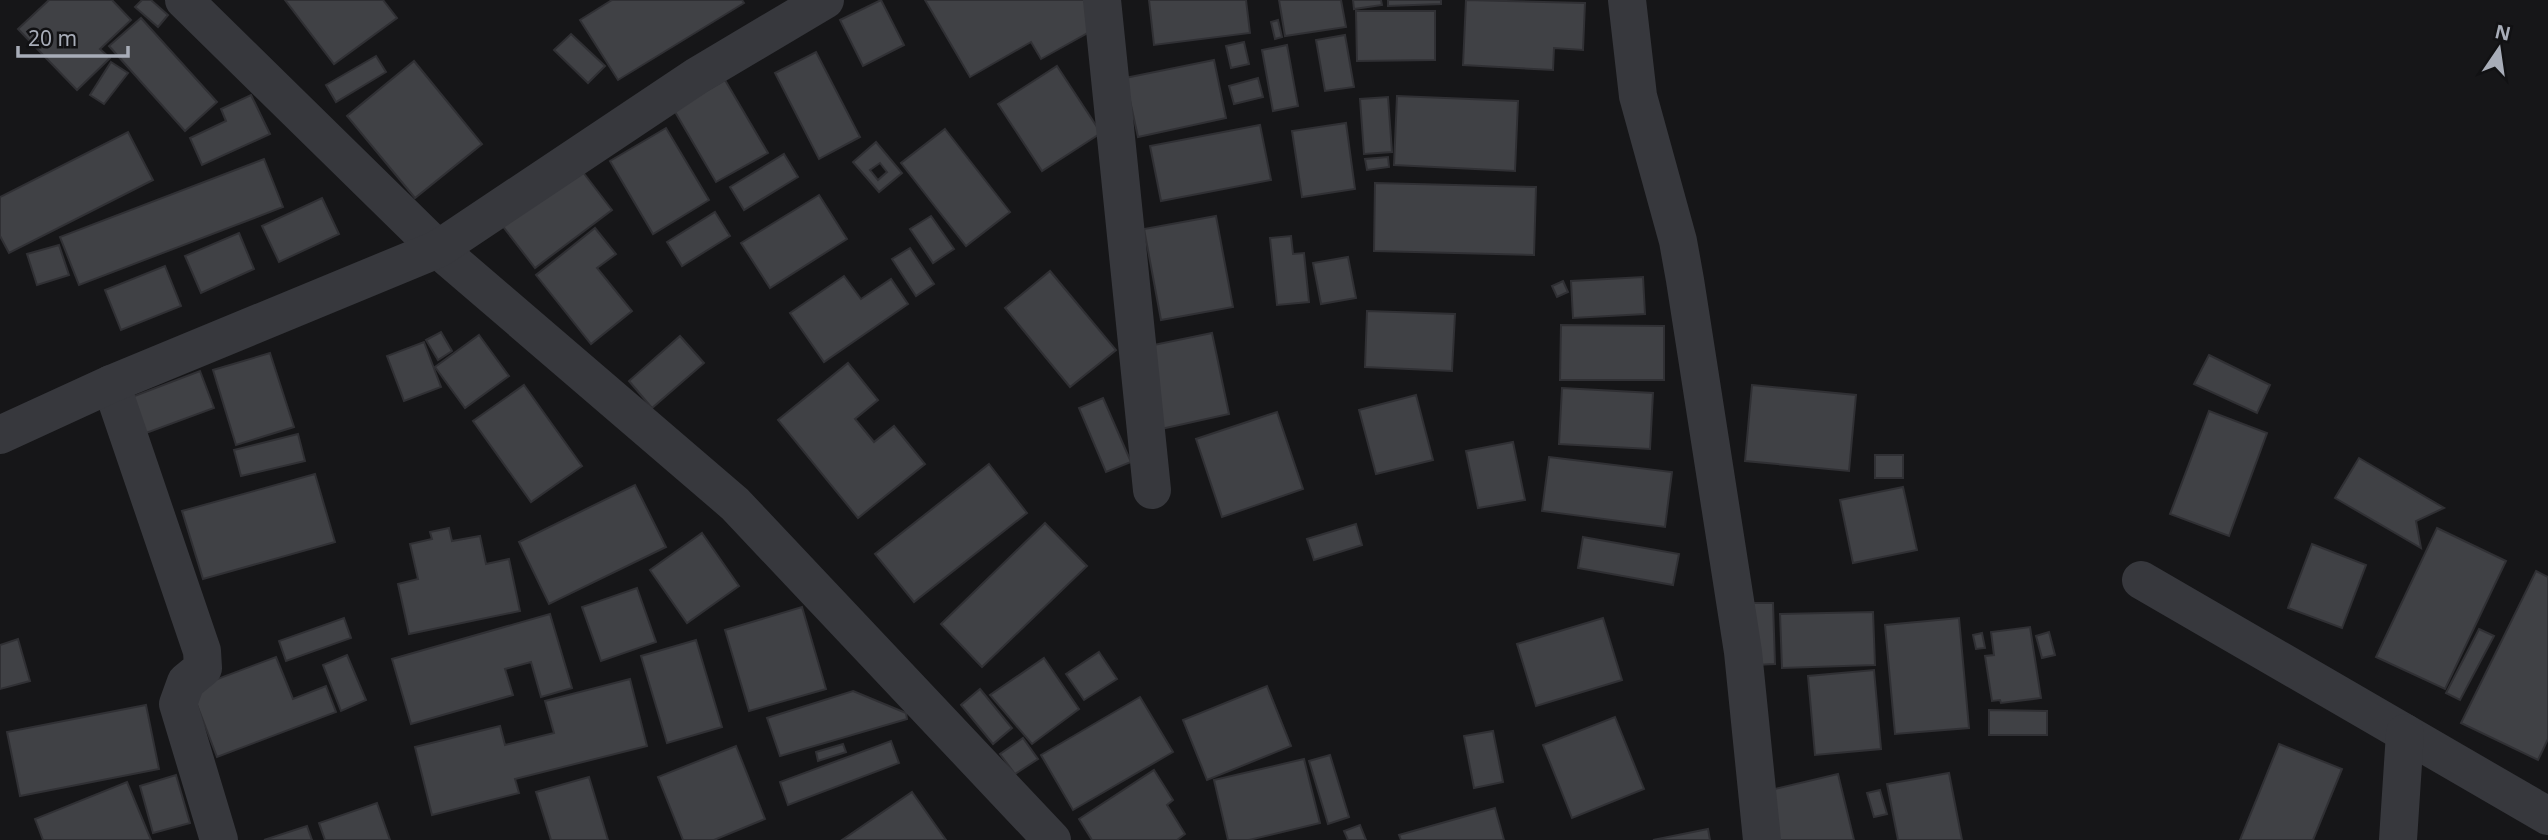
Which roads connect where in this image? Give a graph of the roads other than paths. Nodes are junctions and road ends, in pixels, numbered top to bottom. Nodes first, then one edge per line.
1 (184, 0) edge
2 (825, 0) edge
3 (1102, 0) edge
4 (1627, 0) edge
5 (438, 249) junction
6 (111, 384) junction
7 (0, 435) edge
8 (1152, 490) dead end
9 (2141, 580) dead end
10 (2405, 733) junction
11 (2548, 816) edge
12 (219, 840) edge
13 (1052, 840) edge
14 (1762, 840) edge
15 (2398, 840) edge

1 - 5 street
2 - 5 street
3 - 8 street
4 - 14 street
5 - 6 street
5 - 13 street
6 - 7 street
6 - 12 street
9 - 10 street
10 - 11 street
10 - 15 street

